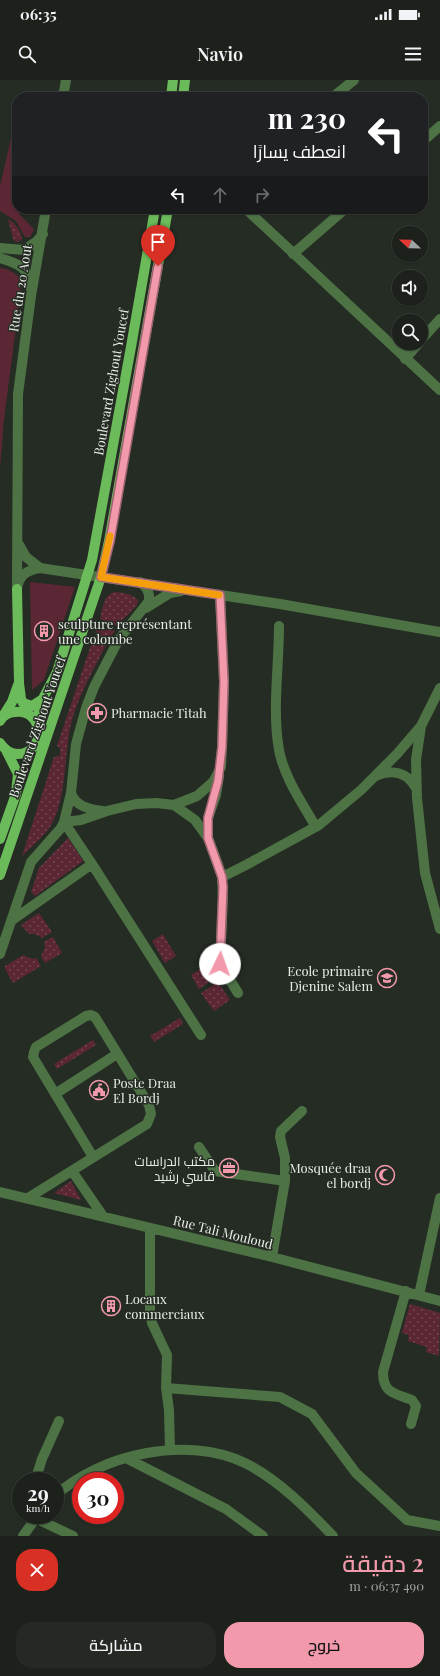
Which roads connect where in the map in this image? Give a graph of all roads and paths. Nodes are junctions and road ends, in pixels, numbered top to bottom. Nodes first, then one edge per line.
1 (66, 80) edge
2 (173, 80) edge
3 (185, 80) edge
4 (354, 80) edge
5 (64, 92) edge
6 (172, 92) edge
7 (184, 92) edge
8 (339, 92) edge
9 (440, 126) edge
10 (428, 136) edge
11 (45, 214) edge
12 (154, 214) edge
13 (167, 214) edge
14 (251, 214) edge
15 (339, 214) edge
16 (43, 234) junction
17 (0, 248) edge
18 (24, 250) junction
19 (293, 254) junction
20 (0, 258) edge
21 (38, 263) junction
22 (31, 296) junction
23 (440, 319) edge
24 (428, 332) edge
25 (413, 350) edge
26 (405, 359) junction
27 (440, 390) edge
28 (16, 540) junction
29 (40, 568) junction
30 (87, 575) junction
31 (101, 577) junction
32 (140, 582) junction
33 (17, 589) junction
34 (190, 590) junction
35 (220, 595) junction
36 (146, 608) junction
37 (279, 626) dead end
38 (440, 632) edge
39 (18, 683) junction
40 (440, 688) edge
41 (43, 699) junction
42 (57, 709) junction
43 (1, 720) edge
44 (421, 726) junction
45 (39, 734) junction
46 (3, 747) edge
47 (38, 764) junction
48 (221, 767) junction
49 (374, 777) junction
50 (417, 789) junction
51 (71, 793) junction
52 (174, 805) junction
53 (107, 811) junction
54 (64, 822) junction
55 (316, 827) junction
56 (208, 838) junction
57 (0, 839) edge
58 (92, 864) junction
59 (0, 875) edge
60 (222, 877) junction
61 (435, 894) edge
62 (11, 921) junction
63 (440, 929) edge
64 (0, 954) edge
65 (238, 993) dead end
66 (201, 1035) dead end
67 (117, 1054) junction
68 (55, 1094) junction
69 (302, 1111) dead end
70 (198, 1147) dead end
71 (93, 1157) junction
72 (72, 1171) junction
73 (285, 1181) junction
74 (0, 1192) edge
75 (28, 1198) junction
76 (440, 1198) edge
77 (103, 1216) junction
78 (150, 1228) junction
79 (272, 1257) junction
80 (406, 1291) junction
81 (420, 1295) junction
82 (440, 1301) edge
83 (166, 1388) junction
84 (59, 1421) dead end
85 (411, 1424) dead end
86 (170, 1450) junction
87 (126, 1458) junction
88 (38, 1472) edge
89 (64, 1488) edge
90 (31, 1524) edge
91 (51, 1524) edge
92 (440, 1526) edge
93 (23, 1536) edge
94 (73, 1536) edge
95 (263, 1536) edge
96 (333, 1536) edge

1 - 5 street
2 - 6 main road
3 - 7 main road
4 - 8 street
9 - 10 street
11 - 16 street, Rue du 20 Aout
12 - 30 main road, Boulevard Zighout Youcef
13 - 31 main road, Boulevard Zighout Youcef
14 - 19 street
15 - 19 street
16 - 18 street
16 - 21 street, Rue du 20 Aout
17 - 18 street
18 - 21 street
19 - 26 street
20 - 22 street
21 - 22 street, Rue du 20 Aout
22 - 28 street, Rue du 20 Aout
23 - 24 street
25 - 26 street
26 - 27 street
28 - 29 street
28 - 33 street, Rue du 20 Aout
29 - 30 street
29 - 33 street
30 - 31 street
30 - 41 main road, Boulevard Zighout Youcef
31 - 32 street
31 - 42 main road, Boulevard Zighout Youcef
32 - 34 street
32 - 36 street
33 - 39 main road
34 - 35 street
34 - 36 street
35 - 38 street
35 - 48 street
36 - 51 street
37 - 55 street
39 - 41 main road
39 - 43 main road
40 - 44 street
41 - 45 main road, Boulevard Zighout Youcef
42 - 45 main road
42 - 47 main road, Boulevard Zighout Youcef
43 - 45 main road
44 - 49 street
44 - 50 street
45 - 46 main road
45 - 47 main road, Boulevard Zighout Youcef
46 - 57 main road, Boulevard Zighout Youcef
47 - 59 main road, Boulevard Zighout Youcef
48 - 52 street
48 - 56 street
49 - 50 street
49 - 55 street
50 - 61 street
51 - 53 street
51 - 54 street
52 - 53 street
52 - 56 street
53 - 54 street
54 - 58 street
54 - 62 street
55 - 60 street
56 - 60 street
58 - 62 street
58 - 66 street
60 - 65 street
61 - 63 street
62 - 64 street
67 - 68 street
67 - 68 street
67 - 71 street
68 - 71 street
69 - 73 street
70 - 73 street
71 - 72 street
72 - 75 street
72 - 77 street
73 - 79 street
74 - 75 street, Rue Tali Mouloud
75 - 77 street, Rue Tali Mouloud
76 - 81 street
77 - 78 street, Rue Tali Mouloud
78 - 79 street, Rue Tali Mouloud
78 - 83 street
79 - 80 street, Rue Tali Mouloud
80 - 81 street, Rue Tali Mouloud
80 - 85 street
81 - 82 street, Rue Tali Mouloud
83 - 86 street
83 - 92 street
84 - 88 street
86 - 87 street
86 - 96 street
87 - 89 street
87 - 95 street
90 - 93 street
91 - 94 street

